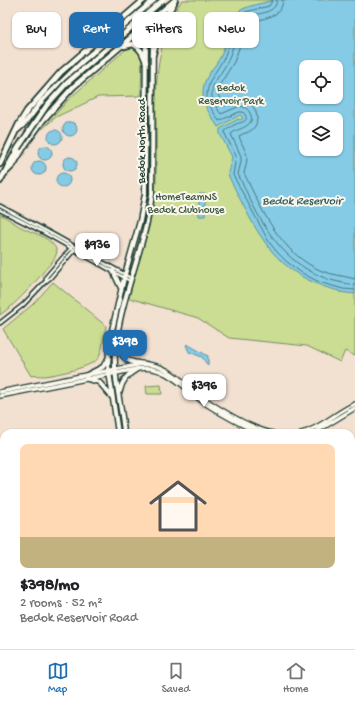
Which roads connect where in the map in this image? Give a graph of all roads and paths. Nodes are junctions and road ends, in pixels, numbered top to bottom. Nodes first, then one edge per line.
1 (144, 0) edge
2 (150, 0) edge
3 (154, 0) edge
4 (163, 0) edge
5 (175, 0) edge
6 (147, 12) edge
7 (161, 12) edge
8 (132, 13) edge
9 (128, 14) junction
10 (132, 37) edge
11 (146, 48) edge
12 (153, 48) edge
13 (119, 49) junction
14 (153, 54) junction
15 (146, 62) junction
16 (16, 131) junction
17 (0, 164) edge
18 (3, 175) junction
19 (0, 181) edge
20 (152, 181) junction
21 (145, 188) junction
22 (0, 206) edge
23 (0, 210) edge
24 (74, 247) junction
25 (113, 271) junction
26 (124, 276) junction
27 (130, 279) junction
28 (121, 289) junction
29 (0, 323) edge
30 (117, 341) junction
31 (108, 356) junction
32 (146, 364) junction
33 (137, 369) junction
34 (115, 372) junction
35 (109, 373) junction
36 (85, 376) junction
37 (88, 379) junction
38 (0, 392) edge
39 (119, 395) junction
40 (0, 396) edge
41 (113, 399) junction
42 (355, 404) edge
43 (355, 408) edge
44 (117, 429) edge
45 (123, 429) edge
46 (250, 429) edge
47 (258, 429) edge
48 (313, 429) edge
49 (321, 429) edge

1 - 9 highway
2 - 6 main road, Bedok North Road
3 - 16 highway, bridge
4 - 18 highway, bridge
5 - 7 highway
5 - 14 highway
8 - 9 main road
9 - 16 highway
10 - 13 highway
11 - 15 main road, Bedok North Road
12 - 14 main road, Bedok North Road
13 - 15 highway
13 - 18 highway
14 - 20 main road, Bedok North Road
15 - 21 main road, Bedok North Road
16 - 17 highway
18 - 19 highway
20 - 21 main road
20 - 27 main road, Bedok North Road
21 - 26 main road, Bedok North Road
22 - 24 street
23 - 24 street
24 - 25 street
24 - 26 street
24 - 29 street
25 - 26 street
25 - 28 main road
26 - 27 street
26 - 28 main road, Bedok North Road
27 - 30 main road, Bedok North Road
28 - 31 main road, Bedok North Road
30 - 32 main road
30 - 34 main road, Bedok North Road
31 - 35 main road, Bedok North Road
31 - 36 main road
32 - 34 main road
32 - 47 main road
33 - 34 main road
33 - 39 main road
33 - 46 main road
34 - 35 main road
34 - 39 main road, Bedok North Road
35 - 36 main road
35 - 37 main road
35 - 41 main road, Bedok North Road
36 - 38 main road
37 - 40 main road
37 - 41 main road
39 - 45 main road, Bedok North Road
41 - 44 main road, Bedok North Road
42 - 48 main road
43 - 49 main road

